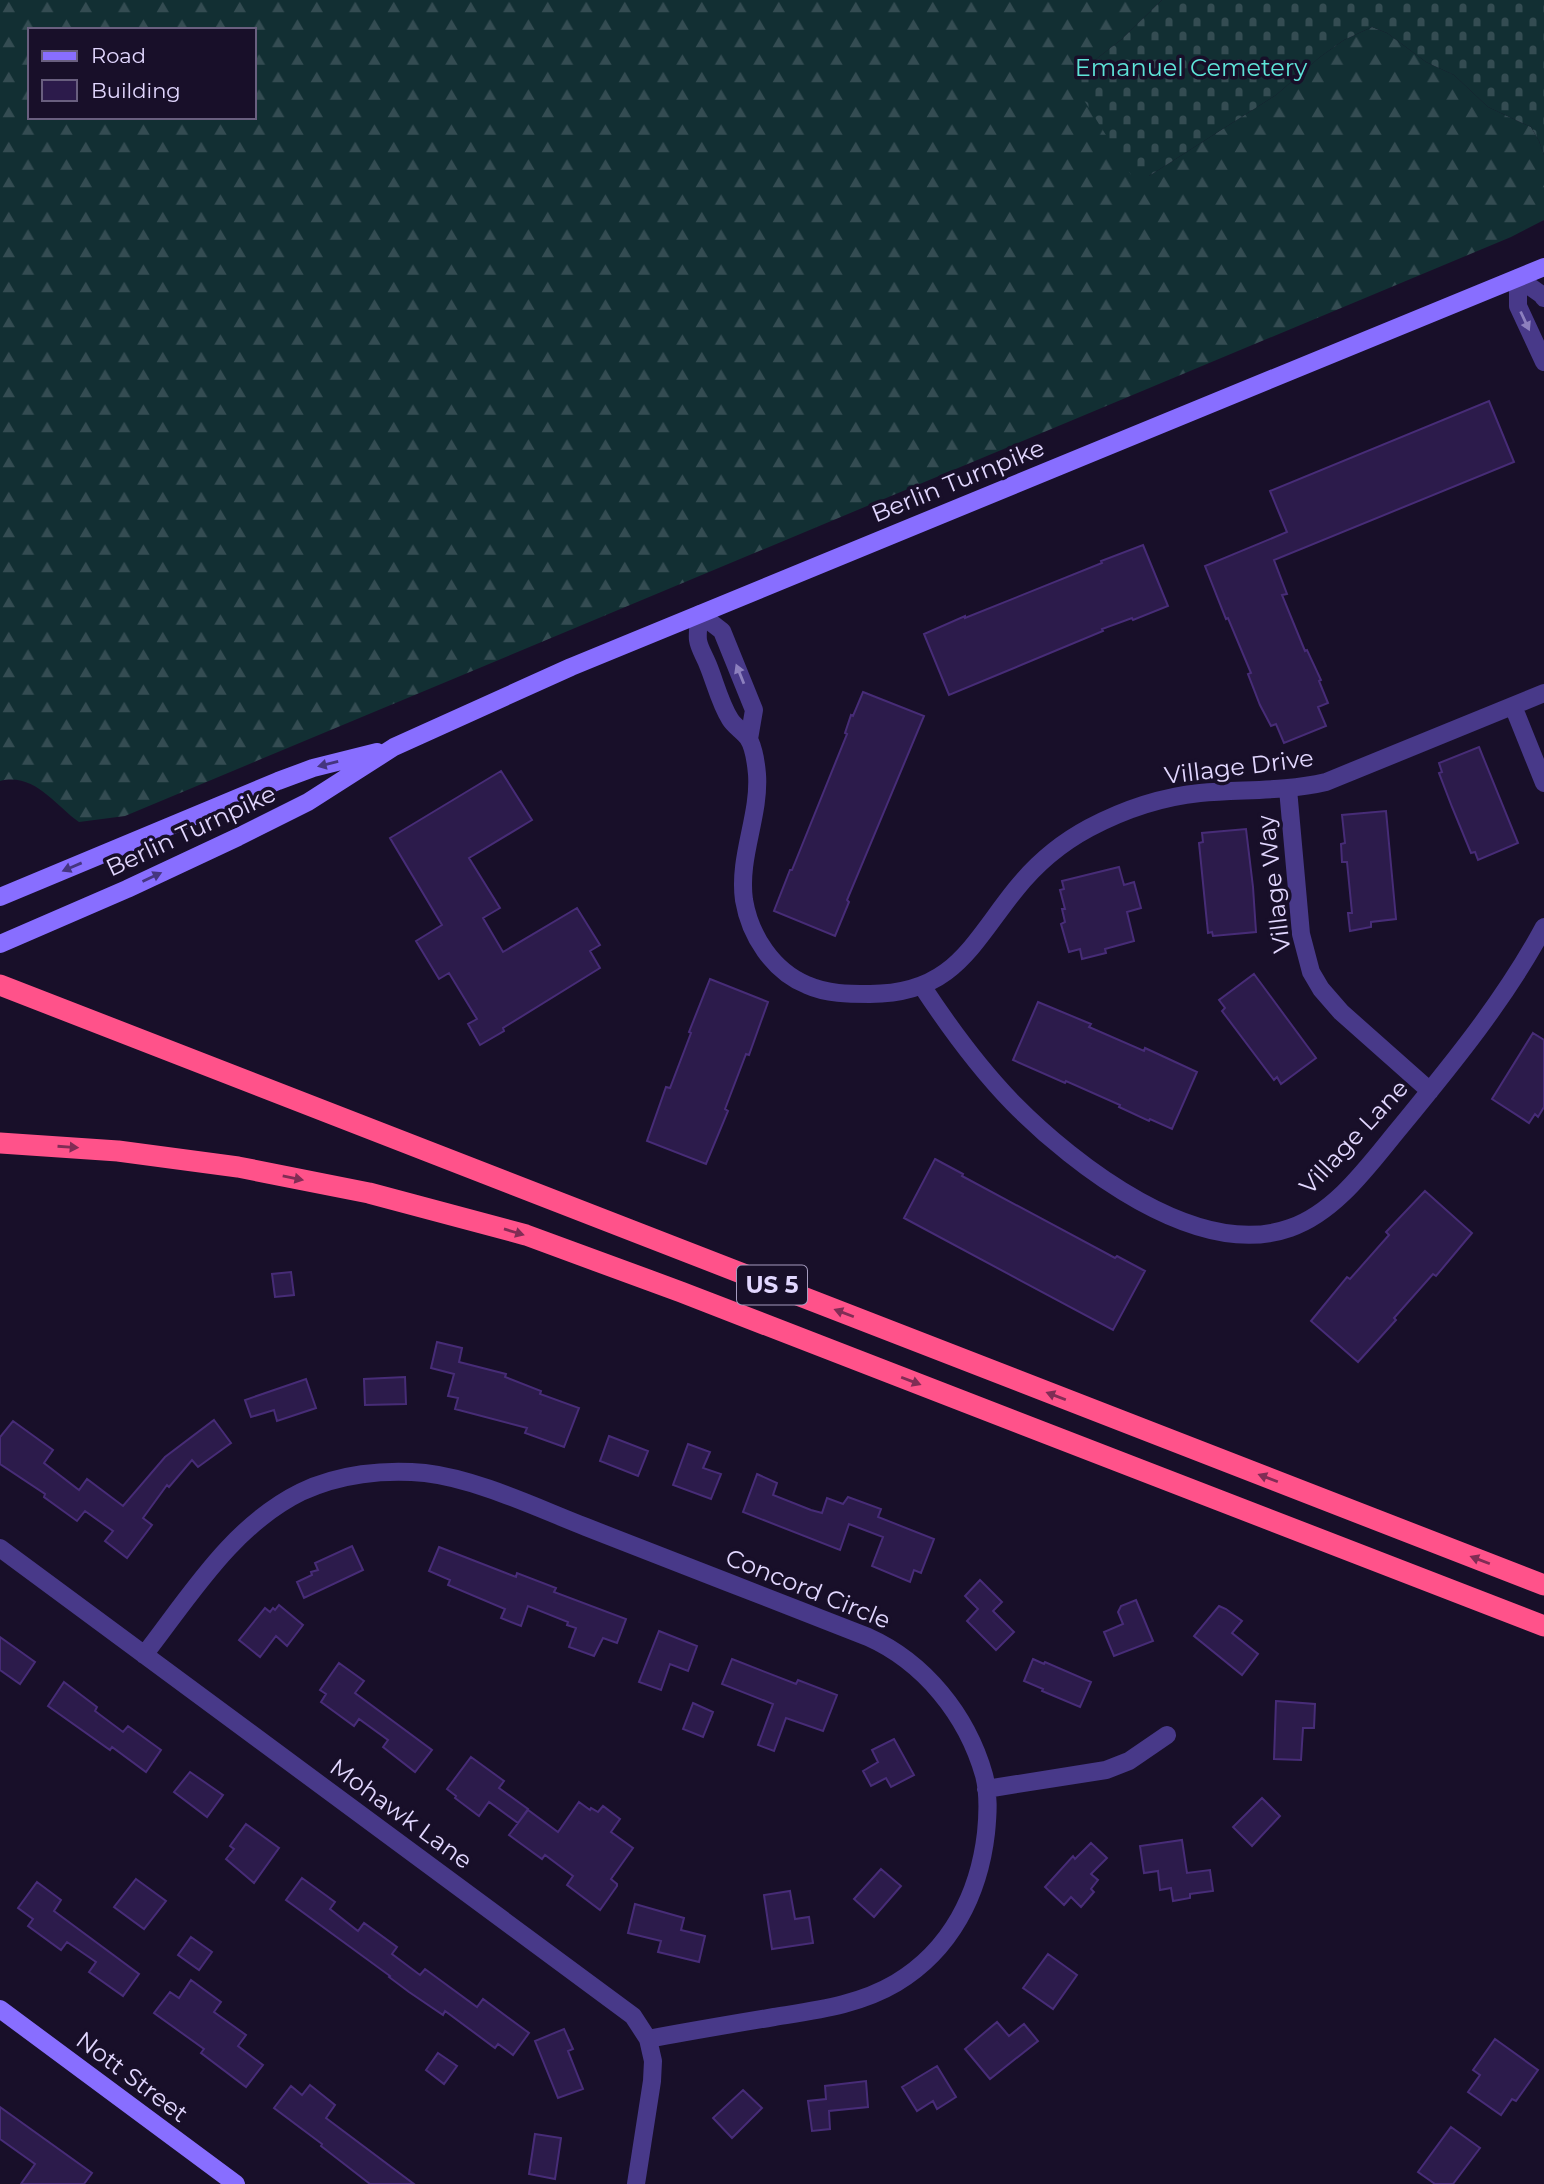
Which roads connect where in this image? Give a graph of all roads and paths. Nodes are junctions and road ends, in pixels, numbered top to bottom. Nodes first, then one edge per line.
1 (1544, 267) edge
2 (1518, 278) junction
3 (1544, 298) edge
4 (1544, 362) edge
5 (700, 614) junction
6 (1544, 694) edge
7 (1513, 706) junction
8 (749, 739) junction
9 (394, 747) junction
10 (1544, 783) edge
11 (1288, 789) junction
12 (0, 897) edge
13 (1544, 927) edge
14 (0, 944) edge
15 (0, 985) edge
16 (922, 986) junction
17 (1430, 1091) junction
18 (0, 1143) edge
19 (0, 1548) edge
20 (1544, 1584) edge
21 (1544, 1626) edge
22 (145, 1655) junction
23 (1167, 1735) dead end
24 (986, 1789) junction
25 (0, 2009) edge
26 (648, 2039) junction
27 (236, 2184) edge
28 (636, 2184) edge

1 - 2 main road, Berlin Turnpike
2 - 3 street
2 -> 4 street
2 - 5 main road, Berlin Turnpike
5 - 8 street, Village Drive
8 -> 5 street, Village Drive
5 - 9 main road, Berlin Turnpike
6 - 7 street, Village Drive
7 - 10 street
7 - 11 street, Village Drive
8 - 16 street, Village Drive
9 -> 12 main road, Berlin Turnpike
14 -> 9 main road, Berlin Turnpike
11 - 16 street, Village Drive
11 - 17 street, Village Way
13 - 17 street, Village Lane
20 -> 15 highway, US 5
16 - 17 street, Village Lane
18 -> 21 highway, US 5
19 - 22 street, Mohawk Lane
22 - 24 street, Concord Circle
22 - 26 street, Mohawk Lane
23 - 24 street
24 - 26 street, Concord Circle
25 - 27 main road, Nott Street
26 - 28 street

